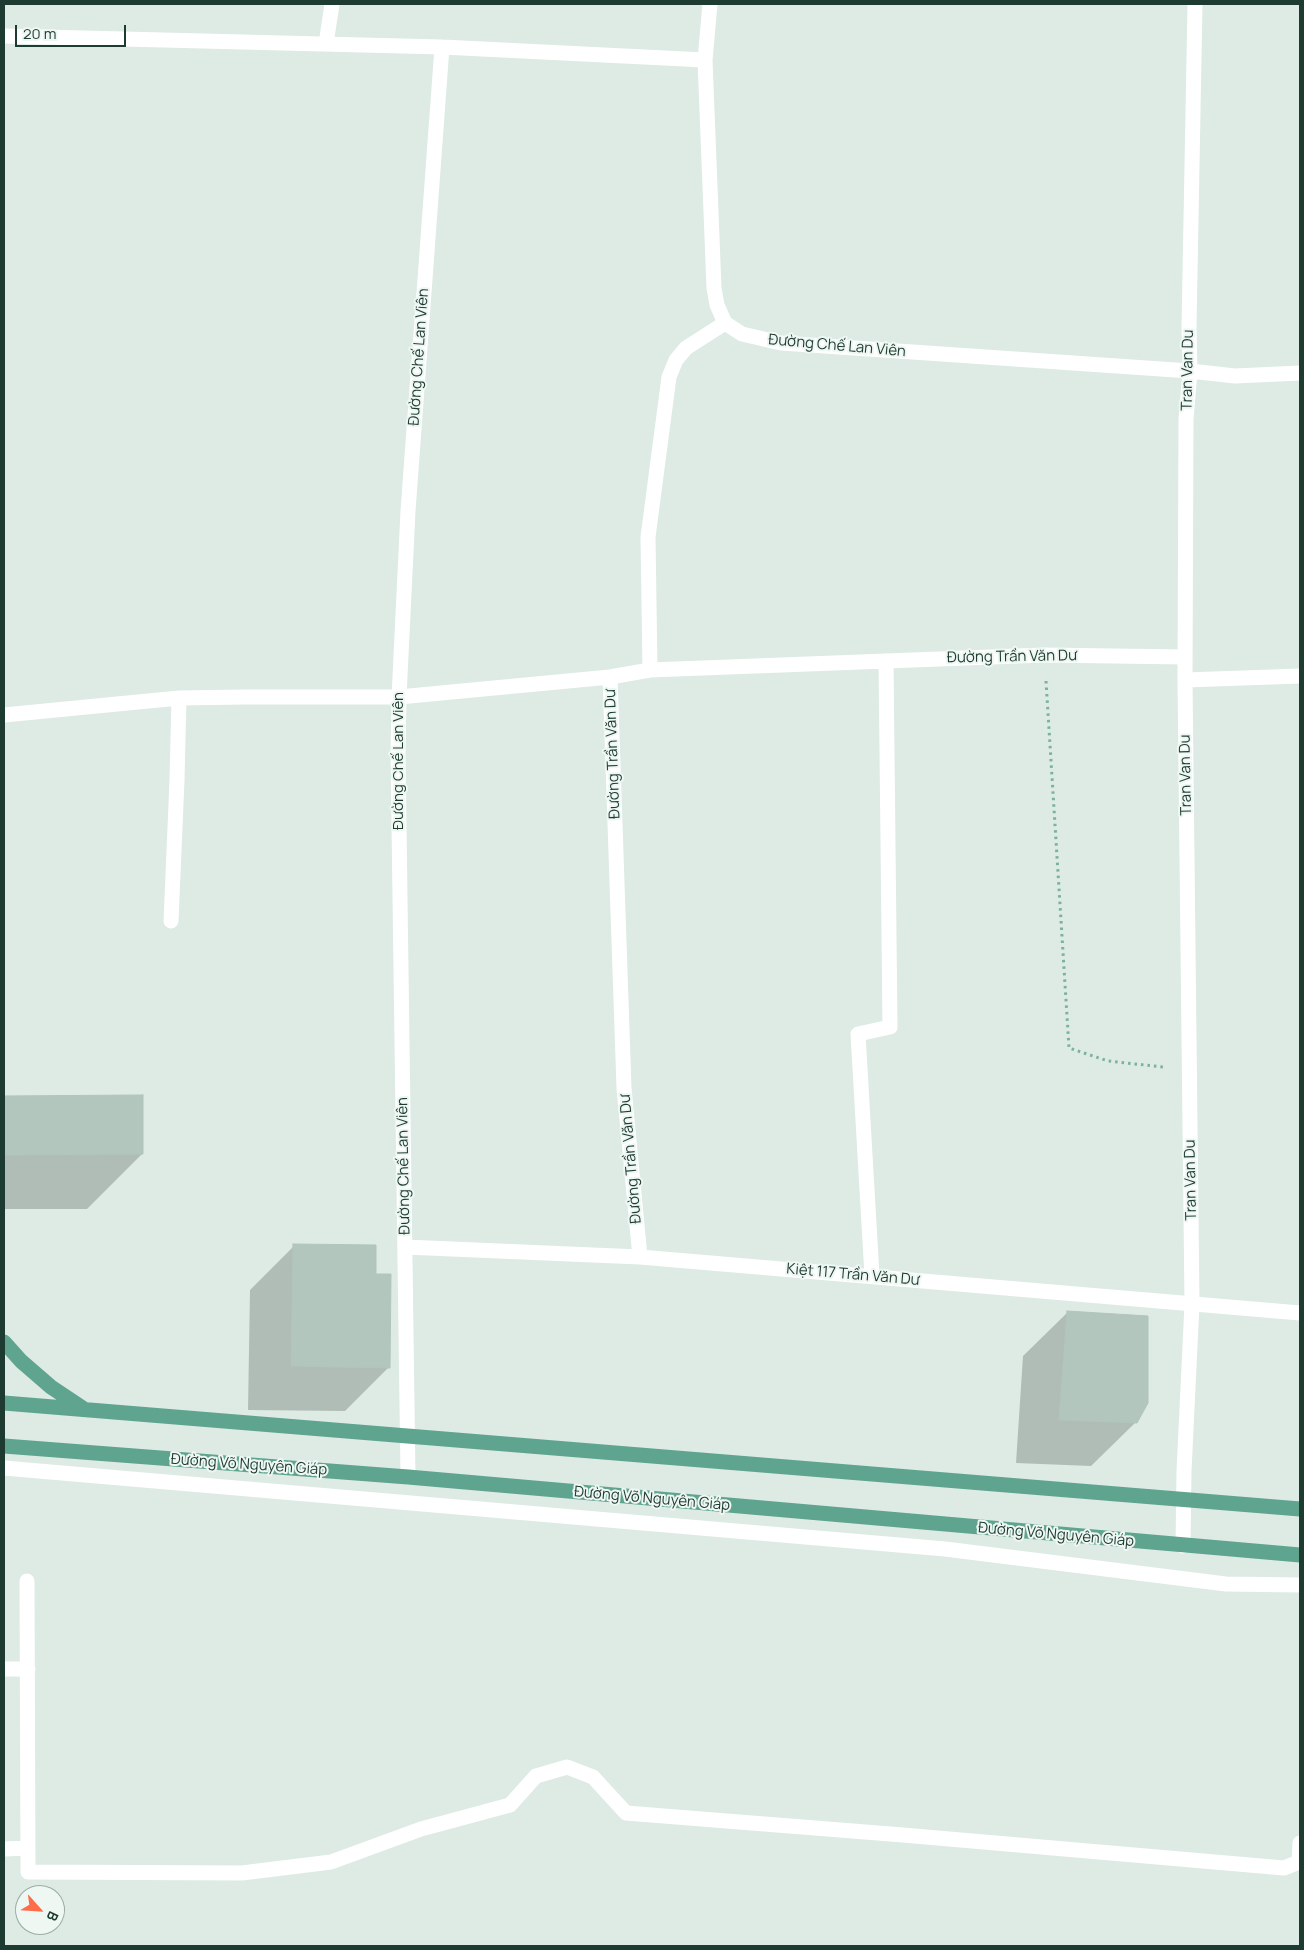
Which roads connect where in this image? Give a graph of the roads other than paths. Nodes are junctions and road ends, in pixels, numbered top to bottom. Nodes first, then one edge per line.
1 (332, 4) edge
2 (710, 4) edge
3 (1195, 4) edge
4 (4, 36) edge
5 (326, 44) junction
6 (442, 47) junction
7 (705, 60) junction
8 (725, 323) junction
9 (1190, 371) junction
10 (1300, 372) edge
11 (1186, 657) junction
12 (886, 661) junction
13 (650, 670) junction
14 (1300, 676) edge
15 (610, 677) junction
16 (1185, 680) junction
17 (399, 697) junction
18 (179, 698) junction
19 (4, 715) edge
20 (171, 921) dead end
21 (405, 1247) junction
22 (640, 1257) junction
23 (872, 1276) junction
24 (1192, 1304) junction
25 (1300, 1314) edge
26 (4, 1342) edge
27 (4, 1403) edge
28 (86, 1409) junction
29 (407, 1435) junction
30 (4, 1446) edge
31 (4, 1468) edge
32 (408, 1477) junction
33 (1185, 1500) junction
34 (1300, 1509) edge
35 (1183, 1546) junction
36 (1300, 1555) edge
37 (27, 1581) dead end
38 (1300, 1585) edge
39 (4, 1669) edge
40 (28, 1669) junction
41 (1300, 1843) edge
42 (27, 1848) junction
43 (4, 1849) edge

1 - 5 street
2 - 7 street
3 - 9 street, Tran Van Du
4 - 5 street
5 - 6 street
6 - 7 street
6 - 17 street, Đường Chế Lan Viên
7 - 8 street
8 - 9 street, Đường Chế Lan Viên
8 - 13 street
9 - 10 street, Đường Chế Lan Viên
9 - 11 street, Tran Van Du
11 - 12 street, Đường Trần Văn Dư
11 - 16 street, Tran Van Du
12 - 13 street, Đường Trần Văn Dư
12 - 23 street
13 - 15 street, Đường Trần Văn Dư
14 - 16 street
15 - 17 street
15 - 22 street, Đường Trần Văn Dư
16 - 24 street, Tran Van Du
17 - 18 street
17 - 21 street, Đường Chế Lan Viên
18 - 19 street
18 - 20 street
21 - 22 street, Kiệt 117 Trần Văn Dư
21 - 29 street, Đường Chế Lan Viên
22 - 23 street, Kiệt 117 Trần Văn Dư
23 - 24 street, Kiệt 117 Trần Văn Dư
24 - 25 street, Kiệt 117 Trần Văn Dư
24 - 33 street, Tran Van Du
26 - 28 main road
27 - 28 main road
28 - 29 main road
29 - 32 street, Đường Chế Lan Viên
29 - 33 main road
30 - 32 main road, Đường Võ Nguyên Giáp
31 - 38 street
32 - 35 main road, Đường Võ Nguyên Giáp
33 - 34 main road
33 - 35 street, Tran Van Du
35 - 36 main road, Đường Võ Nguyên Giáp
37 - 40 street
39 - 40 street
40 - 42 street
41 - 42 street
42 - 43 street

